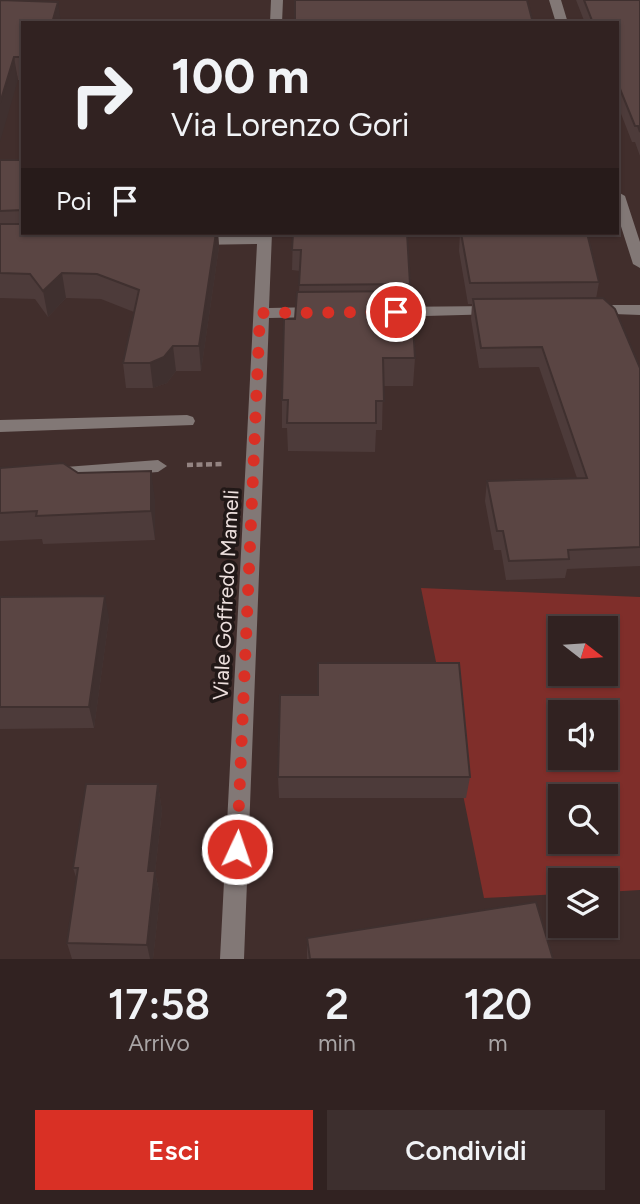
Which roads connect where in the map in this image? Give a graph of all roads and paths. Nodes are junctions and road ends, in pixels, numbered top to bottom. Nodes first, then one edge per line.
1 (277, 0) edge
2 (555, 0) edge
3 (276, 21) edge
4 (561, 21) edge
5 (619, 199) edge
6 (265, 237) edge
7 (181, 241) edge
8 (640, 264) edge
9 (572, 310) edge
10 (640, 310) edge
11 (504, 311) edge
12 (341, 312) edge
13 (368, 312) edge
14 (260, 313) junction
15 (187, 421) dead end
16 (0, 426) edge
17 (255, 463) junction
18 (158, 466) joint
19 (40, 475) edge
20 (232, 959) edge

1 - 3 street
2 - 4 street
5 - 8 street
6 - 7 street
6 - 14 street, Viale Goffredo Mameli
9 - 10 street
11 - 13 street
12 - 14 street
14 - 17 street, Viale Goffredo Mameli
15 - 16 street
17 - 18 path
17 - 20 street, Viale Goffredo Mameli
18 - 19 street

